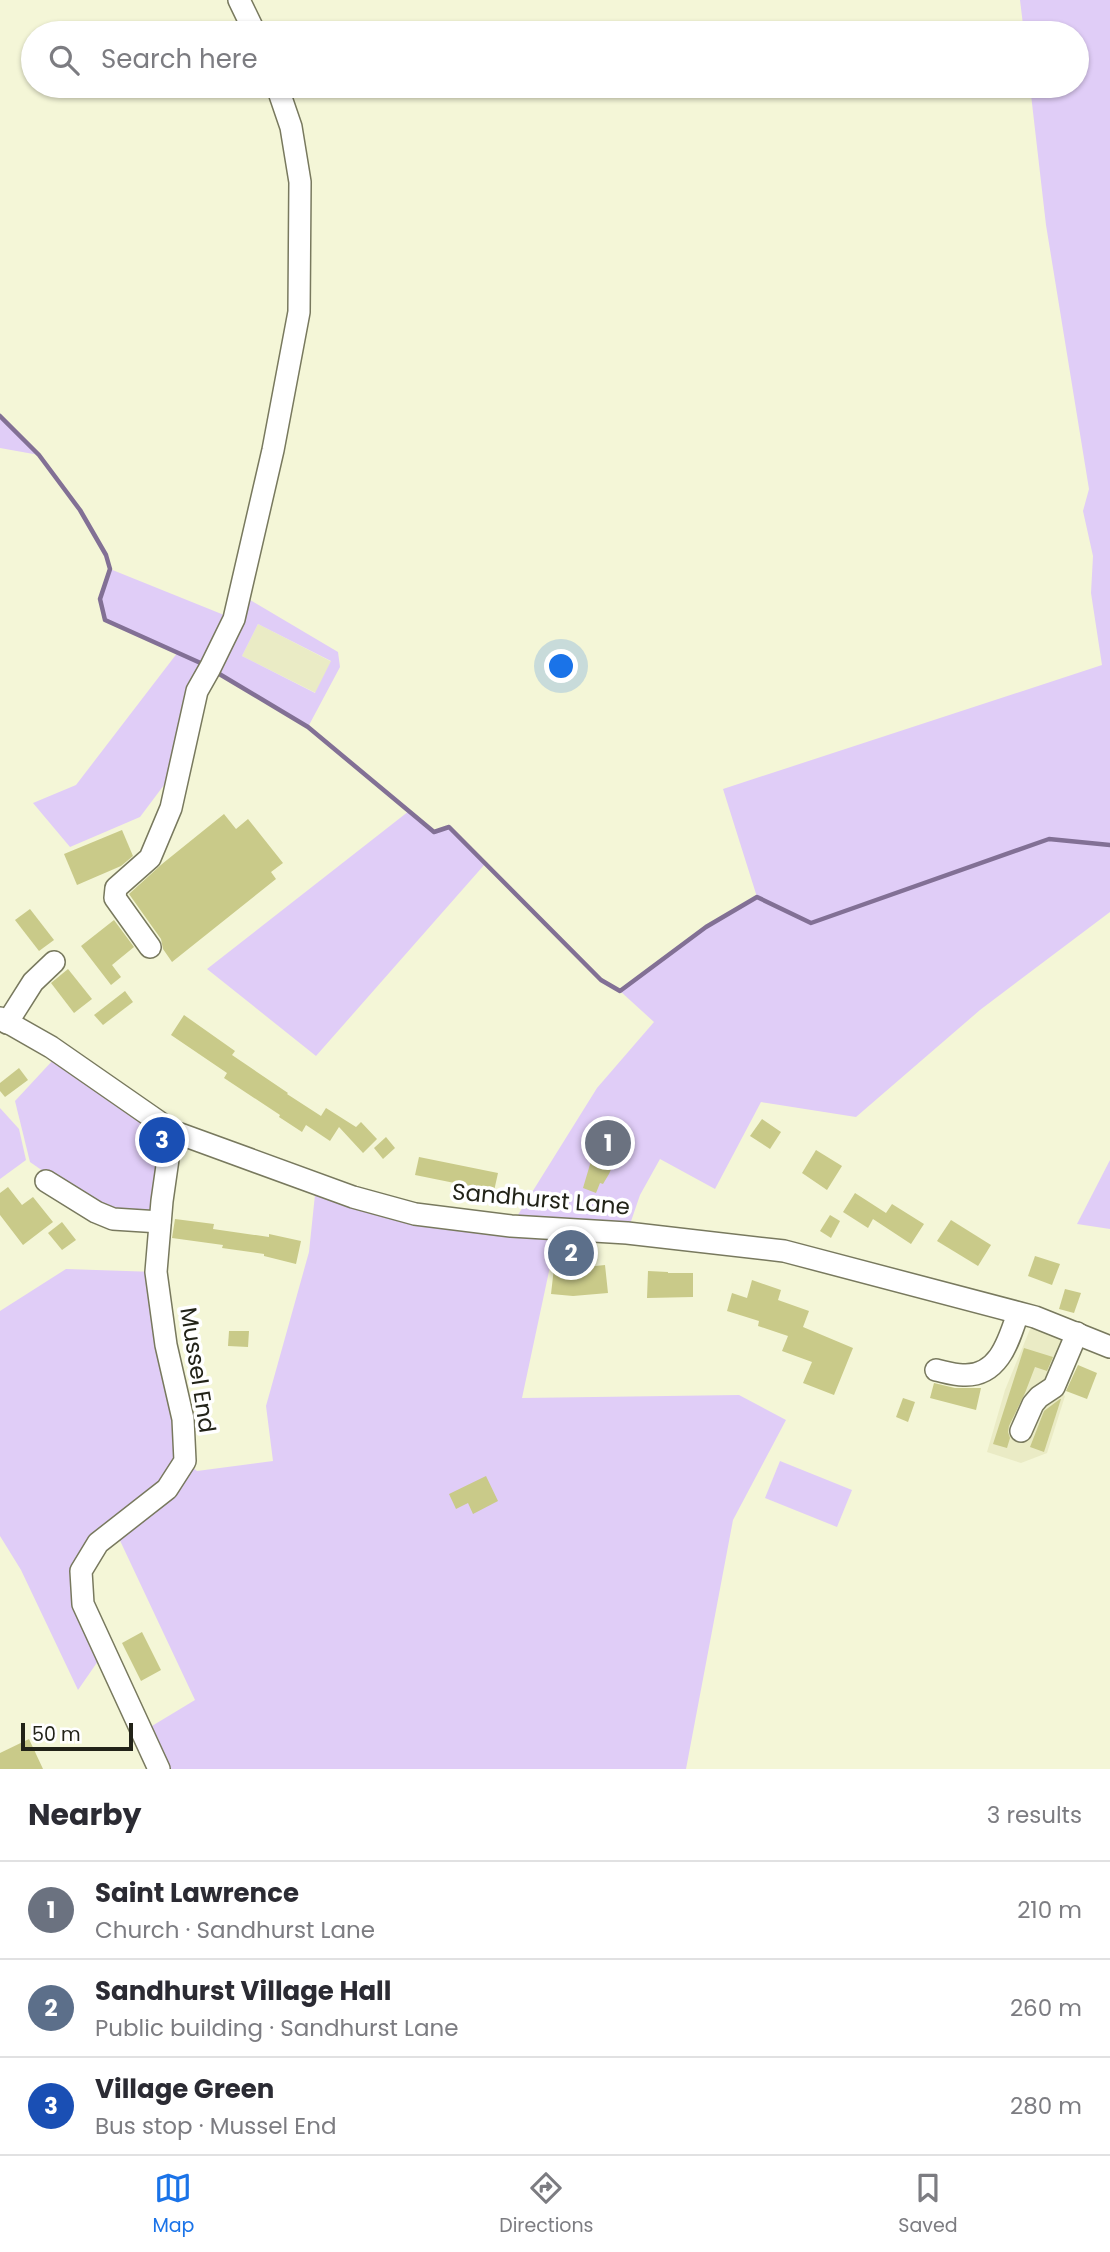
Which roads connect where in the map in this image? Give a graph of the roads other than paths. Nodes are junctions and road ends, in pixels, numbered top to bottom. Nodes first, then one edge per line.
1 (239, 0) edge
2 (249, 21) edge
3 (281, 98) edge
4 (150, 947) dead end
5 (54, 962) dead end
6 (4, 1020) edge
7 (172, 1131) junction
8 (46, 1181) dead end
9 (160, 1222) junction
10 (1018, 1313) junction
11 (1077, 1333) junction
12 (1110, 1347) edge
13 (936, 1370) dead end
14 (1021, 1431) dead end
15 (159, 1769) edge

1 - 2 street
3 - 4 street
5 - 6 street
6 - 7 street, Sandhurst Lane
7 - 9 street, Mussel End
7 - 10 street, Sandhurst Lane
8 - 9 street
9 - 15 street, Mussel End
10 - 11 street, Sandhurst Lane
10 - 13 street
11 - 12 street, Sandhurst Lane
11 - 14 street

